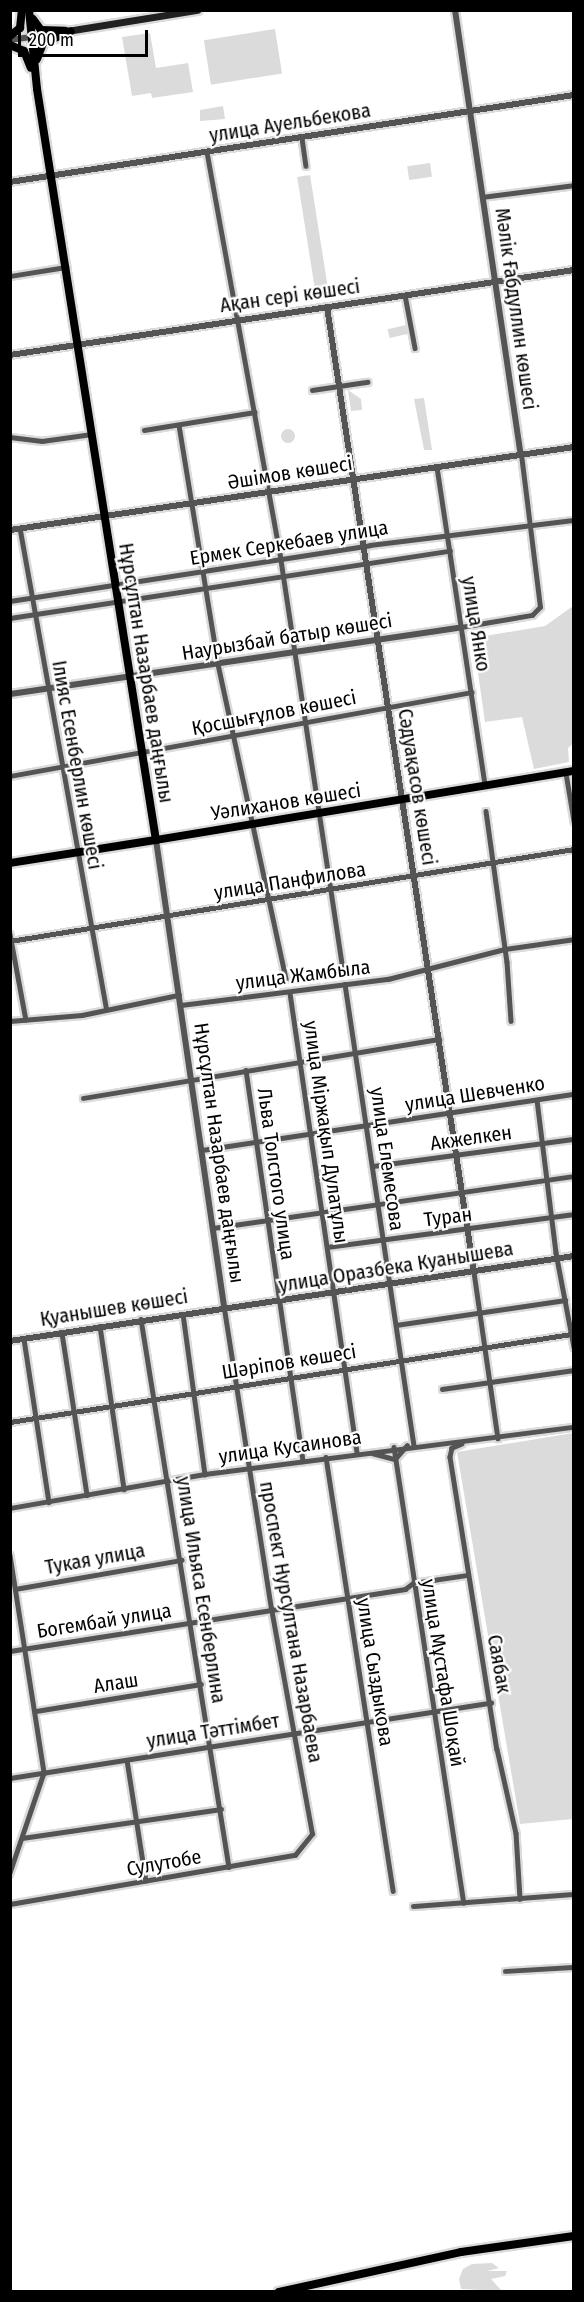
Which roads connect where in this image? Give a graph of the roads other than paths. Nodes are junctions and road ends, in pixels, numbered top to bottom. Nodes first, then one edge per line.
1 (23, 10) edge
2 (30, 10) edge
3 (197, 10) edge
4 (455, 10) edge
5 (71, 31) junction
6 (10, 38) edge
7 (32, 40) junction
8 (10, 45) edge
9 (37, 89) junction
10 (573, 95) edge
11 (471, 112) junction
12 (302, 138) junction
13 (207, 152) junction
14 (306, 166) dead end
15 (52, 176) junction
16 (10, 182) edge
17 (573, 185) edge
18 (483, 196) junction
19 (66, 267) junction
20 (573, 270) edge
21 (10, 276) edge
22 (494, 282) junction
23 (405, 295) junction
24 (327, 307) junction
25 (238, 321) junction
26 (78, 344) junction
27 (414, 348) dead end
28 (10, 355) edge
29 (367, 382) dead end
30 (339, 386) junction
31 (312, 390) dead end
32 (255, 412) junction
33 (179, 425) junction
34 (144, 430) dead end
35 (92, 434) junction
36 (10, 437) edge
37 (573, 447) edge
38 (521, 455) junction
39 (437, 467) junction
40 (352, 480) junction
41 (269, 493) junction
42 (191, 504) junction
43 (104, 516) junction
44 (573, 520) edge
45 (530, 526) junction
46 (20, 528) junction
47 (10, 530) edge
48 (448, 534) junction
49 (363, 546) junction
50 (450, 551) junction
51 (281, 560) junction
52 (366, 565) junction
53 (202, 571) junction
54 (284, 578) junction
55 (115, 584) junction
56 (205, 589) junction
57 (32, 598) junction
58 (10, 601) edge
59 (118, 602) junction
60 (35, 614) junction
61 (10, 618) edge
62 (461, 627) junction
63 (378, 640) junction
64 (294, 653) junction
65 (218, 664) junction
66 (131, 678) junction
67 (49, 689) junction
68 (471, 692) junction
69 (10, 694) edge
70 (388, 706) junction
71 (305, 723) junction
72 (233, 737) junction
73 (142, 754) junction
74 (61, 768) junction
75 (571, 771) edge
76 (10, 776) edge
77 (485, 785) junction
78 (401, 799) junction
79 (486, 811) dead end
80 (318, 813) junction
81 (573, 821) edge
82 (253, 824) junction
83 (156, 840) junction
84 (573, 849) edge
85 (76, 853) junction
86 (10, 863) edge
87 (492, 863) junction
88 (414, 878) junction
89 (331, 890) junction
90 (269, 899) junction
91 (167, 916) junction
92 (90, 928) junction
93 (10, 934) edge
94 (573, 939) edge
95 (11, 941) edge
96 (505, 949) junction
97 (428, 967) junction
98 (343, 969) dead end
99 (286, 979) dead end
100 (345, 984) junction
101 (290, 993) junction
102 (179, 995) junction
103 (181, 1005) junction
104 (105, 1007) junction
105 (26, 1020) junction
106 (10, 1021) edge
107 (511, 1021) dead end
108 (439, 1039) junction
109 (356, 1053) junction
110 (303, 1063) junction
111 (246, 1070) junction
112 (192, 1079) junction
113 (573, 1094) edge
114 (83, 1098) dead end
115 (537, 1100) junction
116 (450, 1113) junction
117 (368, 1126) junction
118 (310, 1135) junction
119 (573, 1139) edge
120 (257, 1143) junction
121 (542, 1144) junction
122 (202, 1150) junction
123 (457, 1155) junction
124 (373, 1166) junction
125 (573, 1176) edge
126 (547, 1179) junction
127 (462, 1190) junction
128 (378, 1203) junction
129 (322, 1213) junction
130 (573, 1214) edge
131 (553, 1217) junction
132 (267, 1220) junction
133 (213, 1228) junction
134 (468, 1230) junction
135 (384, 1240) junction
136 (327, 1247) junction
137 (573, 1256) edge
138 (558, 1259) junction
139 (474, 1272) junction
140 (390, 1285) junction
141 (333, 1293) junction
142 (565, 1299) junction
143 (278, 1301) junction
144 (224, 1308) junction
145 (481, 1312) junction
146 (571, 1312) edge
147 (183, 1314) junction
148 (141, 1319) junction
149 (396, 1325) junction
150 (100, 1326) junction
151 (62, 1333) junction
152 (571, 1334) junction
153 (24, 1339) junction
154 (10, 1341) edge
155 (486, 1347) junction
156 (573, 1347) edge
157 (401, 1360) junction
158 (344, 1369) junction
159 (573, 1370) edge
160 (290, 1376) junction
161 (491, 1383) junction
162 (237, 1385) junction
163 (442, 1389) dead end
164 (194, 1392) junction
165 (154, 1398) junction
166 (111, 1405) junction
167 (74, 1411) junction
168 (36, 1417) junction
169 (10, 1422) edge
170 (573, 1427) edge
171 (498, 1438) junction
172 (465, 1443) junction
173 (406, 1445) junction
174 (414, 1445) junction
175 (393, 1447) junction
176 (365, 1452) junction
177 (357, 1453) junction
178 (326, 1457) junction
179 (303, 1460) junction
180 (395, 1460) junction
181 (250, 1468) junction
182 (205, 1474) junction
183 (168, 1481) junction
184 (124, 1489) junction
185 (87, 1495) junction
186 (49, 1502) junction
187 (10, 1508) edge
188 (10, 1556) edge
189 (181, 1560) junction
190 (467, 1575) junction
191 (413, 1583) junction
192 (15, 1589) junction
193 (348, 1598) junction
194 (271, 1609) junction
195 (191, 1622) junction
196 (25, 1648) junction
197 (10, 1651) edge
198 (201, 1684) junction
199 (491, 1704) junction
200 (434, 1710) junction
201 (36, 1711) junction
202 (369, 1721) junction
203 (294, 1733) junction
204 (212, 1746) junction
205 (127, 1760) junction
206 (44, 1773) junction
207 (10, 1778) edge
208 (221, 1809) junction
209 (136, 1821) junction
210 (312, 1834) joint
211 (22, 1838) junction
212 (229, 1867) junction
213 (10, 1873) edge
214 (146, 1881) junction
215 (393, 1891) dead end
216 (573, 1894) edge
217 (520, 1899) junction
218 (464, 1903) junction
219 (10, 1904) edge
220 (413, 1906) dead end
221 (573, 1967) edge
222 (505, 1971) dead end
223 (573, 2236) edge
224 (279, 2292) edge

1 - 6 highway
1 - 7 highway
2 - 5 highway
2 - 7 highway
3 - 5 main road
4 - 11 street, Мәлік Ғабдуллин көшесі
5 - 7 main road
5 - 9 highway
6 - 7 street
7 - 9 highway, Нұрсұлтан Назарбаев даңғылы
8 - 9 highway
9 - 15 highway, Нұрсұлтан Назарбаев даңғылы
10 - 11 street, улица Ауельбекова
11 - 12 street, улица Ауельбекова
11 - 18 street, Мәлік Ғабдуллин көшесі
12 - 13 street, улица Ауельбекова
12 - 14 street
13 - 15 street, улица Ауельбекова
13 - 25 street
15 - 16 street, улица Ауельбекова
15 - 19 highway, Нұрсұлтан Назарбаев даңғылы
17 - 18 street
18 - 22 street, Мәлік Ғабдуллин көшесі
19 - 21 street
19 - 26 highway, Нұрсұлтан Назарбаев даңғылы
20 - 22 street, Ақан сері көшесі
22 - 23 street, Ақан сері көшесі
22 - 38 street, Мәлік Ғабдуллин көшесі
23 - 24 street, Ақан сері көшесі
23 - 27 street
24 - 25 street, Ақан сері көшесі
24 - 30 street, Сәдуақасов көшесі
25 - 26 street, Ақан сері көшесі
25 - 32 street
26 - 28 street, Ақан сері көшесі
26 - 35 highway, Нұрсұлтан Назарбаев даңғылы
29 - 30 street
30 - 31 street
30 - 40 street, Сәдуақасов көшесі
32 - 33 street
32 - 41 street
33 - 34 street
33 - 42 street
35 - 36 street
35 - 43 highway, Нұрсұлтан Назарбаев даңғылы
37 - 38 street, Әшімов көшесі
38 - 39 street, Әшімов көшесі
38 - 45 street, Мәлік Ғабдуллин көшесі
39 - 40 street, Әшімов көшесі
39 - 48 street, улица Янко
40 - 41 street, Әшімов көшесі
40 - 49 street, Сәдуақасов көшесі
41 - 42 street, Әшімов көшесі
41 - 51 street
42 - 43 street, Әшімов көшесі
42 - 53 street
43 - 46 street, Әшімов көшесі
43 - 55 highway, Нұрсұлтан Назарбаев даңғылы
44 - 45 street, Ермек Серкебаев улица
45 - 48 street, Ермек Серкебаев улица
45 - 62 street, Мәлік Ғабдуллин көшесі
46 - 47 street, Әшімов көшесі
46 - 57 street, Ілияс Есенберлин көшесі
48 - 49 street, Ермек Серкебаев улица
48 - 50 street, улица Янко
49 - 51 street, Ермек Серкебаев улица
49 - 52 street, Сәдуақасов көшесі
50 - 52 street, Ермек Серкебаев улица
50 - 62 street, улица Янко
51 - 53 street, Ермек Серкебаев улица
51 - 54 street
52 - 54 street, Ермек Серкебаев улица
52 - 63 street, Сәдуақасов көшесі
53 - 55 street, Ермек Серкебаев улица
53 - 56 street
54 - 56 street, Ермек Серкебаев улица
54 - 64 street
55 - 57 street, Ермек Серкебаев улица
55 - 59 highway, Нұрсұлтан Назарбаев даңғылы
56 - 59 street, Ермек Серкебаев улица
56 - 65 street
57 - 58 street, Ермек Серкебаев улица
57 - 60 street, Ілияс Есенберлин көшесі
59 - 60 street, Ермек Серкебаев улица
59 - 66 highway, Нұрсұлтан Назарбаев даңғылы
60 - 61 street, Ермек Серкебаев улица
60 - 67 street, Ілияс Есенберлин көшесі
62 - 63 street, Наурызбай батыр көшесі
62 - 68 street, улица Янко
63 - 64 street, Наурызбай батыр көшесі
63 - 70 street, Сәдуақасов көшесі
64 - 65 street, Наурызбай батыр көшесі
64 - 71 street
65 - 66 street, Наурызбай батыр көшесі
65 - 72 street
66 - 67 street, Наурызбай батыр көшесі
66 - 73 highway, Нұрсұлтан Назарбаев даңғылы
67 - 69 street, Наурызбай батыр көшесі
67 - 74 street, Ілияс Есенберлин көшесі
68 - 70 street, Қосшығұлов көшесі
68 - 77 street, улица Янко
70 - 71 street, Қосшығұлов көшесі
70 - 78 street, Сәдуақасов көшесі
71 - 72 street, Қосшығұлов көшесі
71 - 80 street
72 - 73 street, Қосшығұлов көшесі
72 - 82 street
73 - 74 street, Қосшығұлов көшесі
73 - 83 highway, Нұрсұлтан Назарбаев даңғылы
74 - 76 street, Қосшығұлов көшесі
74 - 85 street, Ілияс Есенберлин көшесі
75 - 77 highway, Уәлиханов көшесі
75 - 81 street
77 - 78 highway, Уәлиханов көшесі
78 - 80 highway, Уәлиханов көшесі
78 - 88 street, Сәдуақасов көшесі
79 - 87 street
80 - 82 highway, Уәлиханов көшесі
80 - 89 street
82 - 83 highway, Уәлиханов көшесі
82 - 90 street
83 - 85 main road, Уәлиханов көшесі
83 - 91 street, Нұрсұлтан Назарбаев даңғылы
84 - 87 street, улица Панфилова
85 - 86 main road, Уәлиханов көшесі
85 - 92 street, Ілияс Есенберлин көшесі
87 - 88 street, улица Панфилова
87 - 96 street
88 - 89 street, улица Панфилова
88 - 97 street, Сәдуақасов көшесі
89 - 90 street, улица Панфилова
89 - 98 street
90 - 91 street, улица Панфилова
90 - 99 street
91 - 92 street, улица Панфилова
91 - 102 street, Нұрсұлтан Назарбаев даңғылы
92 - 95 street, улица Панфилова
92 - 104 street, Ілияс Есенберлин көшесі
93 - 95 street
94 - 96 street, улица Жамбыла
95 - 105 street
96 - 97 street, улица Жамбыла
96 - 107 street
97 - 100 street, улица Жамбыла
97 - 108 street, Сәдуақасов көшесі
100 - 101 street, улица Жамбыла
100 - 109 street, улица Елемесова
101 - 103 street, улица Жамбыла
101 - 110 street, улица Міржақып Дулатұлы
102 - 103 street, Нұрсұлтан Назарбаев даңғылы
102 - 104 street
103 - 112 street, Нұрсұлтан Назарбаев даңғылы
104 - 105 street
105 - 106 street
108 - 109 street
108 - 116 street, Сәдуақасов көшесі
109 - 110 street
109 - 117 street, улица Елемесова
110 - 111 street
110 - 118 street, улица Міржақып Дулатұлы
111 - 112 street
111 - 120 street, Льва Толстого улица
112 - 114 street
112 - 122 street, Нұрсұлтан Назарбаев даңғылы
113 - 115 street, улица Шевченко
115 - 116 street, улица Шевченко
115 - 121 street
116 - 117 street, улица Шевченко
116 - 123 street, Сәдуақасов көшесі
117 - 118 street, улица Шевченко
117 - 124 street, улица Елемесова
118 - 120 street, улица Шевченко
118 - 129 street, улица Міржақып Дулатұлы
119 - 121 street, Акжелкен
120 - 122 street, улица Шевченко
120 - 132 street, Льва Толстого улица
121 - 123 street, Акжелкен
121 - 126 street
122 - 133 street, Нұрсұлтан Назарбаев даңғылы
123 - 124 street, Акжелкен
123 - 127 street, Сәдуақасов көшесі
124 - 128 street, улица Елемесова
125 - 126 street
126 - 127 street
126 - 131 street
127 - 128 street
127 - 134 street, Сәдуақасов көшесі
128 - 129 street
128 - 135 street, улица Елемесова
129 - 132 street
129 - 136 street, улица Міржақып Дулатұлы
130 - 131 street, Туран
131 - 134 street, Туран
131 - 138 street
132 - 133 street
132 - 143 street, Льва Толстого улица
133 - 144 street, Нұрсұлтан Назарбаев даңғылы
134 - 135 street, Туран
134 - 139 street, Сәдуақасов көшесі
135 - 136 street, Туран
135 - 140 street, улица Елемесова
136 - 141 street, улица Міржақып Дулатұлы
137 - 138 street, улица Оразбека Куанышева
138 - 139 street, улица Оразбека Куанышева
138 - 142 street
139 - 140 street, улица Оразбека Куанышева
139 - 145 street
140 - 141 street, улица Оразбека Куанышева
140 - 149 street, улица Елемесова
141 - 143 street, улица Оразбека Куанышева
141 - 158 street, улица Міржақып Дулатұлы
142 - 145 street
142 - 146 street
143 - 144 street, улица Оразбека Куанышева
143 - 160 street, Льва Толстого улица
144 - 147 street, Қуанышев көшесі
144 - 162 street, проспект Нурсултана Назарбаева
145 - 149 street
145 - 155 street
146 - 152 street
147 - 148 street, Қуанышев көшесі
147 - 164 street
148 - 150 street, Қуанышев көшесі
148 - 165 street, улица Ильяса Есенберлина
149 - 157 street, улица Елемесова
150 - 151 street, Қуанышев көшесі
150 - 166 street
151 - 153 street, Қуанышев көшесі
151 - 167 street
152 - 155 street, Шәріпов көшесі
152 - 156 street
153 - 154 street, Қуанышев көшесі
153 - 168 street
155 - 157 street, Шәріпов көшесі
155 - 161 street
157 - 158 street, Шәріпов көшесі
157 - 174 street, улица Елемесова
158 - 160 street, Шәріпов көшесі
158 - 177 street, улица Міржақып Дулатұлы
159 - 161 street
160 - 162 street, Шәріпов көшесі
160 - 179 street, Льва Толстого улица
161 - 163 street
161 - 171 street
162 - 164 street, Шәріпов көшесі
162 - 181 street, проспект Нурсултана Назарбаева
164 - 165 street, Шәріпов көшесі
164 - 182 street
165 - 166 street, Шәріпов көшесі
165 - 183 street, улица Ильяса Есенберлина
166 - 167 street, Шәріпов көшесі
166 - 184 street
167 - 168 street, Шәріпов көшесі
167 - 185 street
168 - 169 street, Шәріпов көшесі
168 - 186 street
170 - 171 street, улица Кусаинова
171 - 172 street, улица Кусаинова
172 - 174 street, улица Кусаинова
172 - 190 street, Саябак
173 - 174 street, улица Кусаинова
173 - 175 street, улица Кусаинова
173 - 180 street
175 - 176 street, улица Кусаинова
175 - 180 street, улица Мұстафа Шоқай
176 - 177 street, улица Кусаинова
176 - 180 street
177 - 178 street, улица Кусаинова
178 - 179 street, улица Кусаинова
178 - 193 street, улица Сыздыкова
179 - 181 street, улица Кусаинова
180 - 191 street, улица Мұстафа Шоқай
181 - 182 street, улица Кусаинова
181 - 194 street, проспект Нурсултана Назарбаева
182 - 183 street, улица Кусаинова
183 - 184 street, улица Кусаинова
183 - 189 street, улица Ильяса Есенберлина
184 - 185 street, улица Кусаинова
185 - 186 street, улица Кусаинова
186 - 187 street, улица Кусаинова
188 - 192 street
189 - 192 street, Тукая улица
189 - 195 street, улица Ильяса Есенберлина
190 - 191 street, Богембай улица
190 - 199 street, Саябак
191 - 193 street, Богембай улица
191 - 200 street, улица Мұстафа Шоқай
192 - 196 street
193 - 194 street, Богембай улица
193 - 202 street, улица Сыздыкова
194 - 195 street, Богембай улица
194 - 203 street, проспект Нурсултана Назарбаева
195 - 196 street, Богембай улица
195 - 198 street, улица Ильяса Есенберлина
196 - 197 street, Богембай улица
196 - 201 street
198 - 201 street, Алаш
198 - 204 street, улица Ильяса Есенберлина
199 - 200 street, улица Тәттімбет
199 - 217 street, Саябак
200 - 202 street, улица Тәттімбет
200 - 218 street, улица Мұстафа Шоқай
201 - 206 street
202 - 203 street, улица Тәттімбет
202 - 215 street, улица Сыздыкова
203 - 204 street, улица Тәттімбет
203 - 210 street, проспект Нурсултана Назарбаева
204 - 205 street, улица Тәттімбет
204 - 208 street, улица Ильяса Есенберлина
205 - 206 street, улица Тәттімбет
205 - 209 street
206 - 207 street, улица Тәттімбет
206 - 211 street
208 - 209 street
208 - 212 street, улица Ильяса Есенберлина
209 - 211 street
209 - 214 street
210 - 212 street, Сулутобе
211 - 213 street
212 - 214 street, Сулутобе
214 - 219 street, Сулутобе
216 - 217 street
217 - 218 street
218 - 220 street
221 - 222 street
223 - 224 main road

